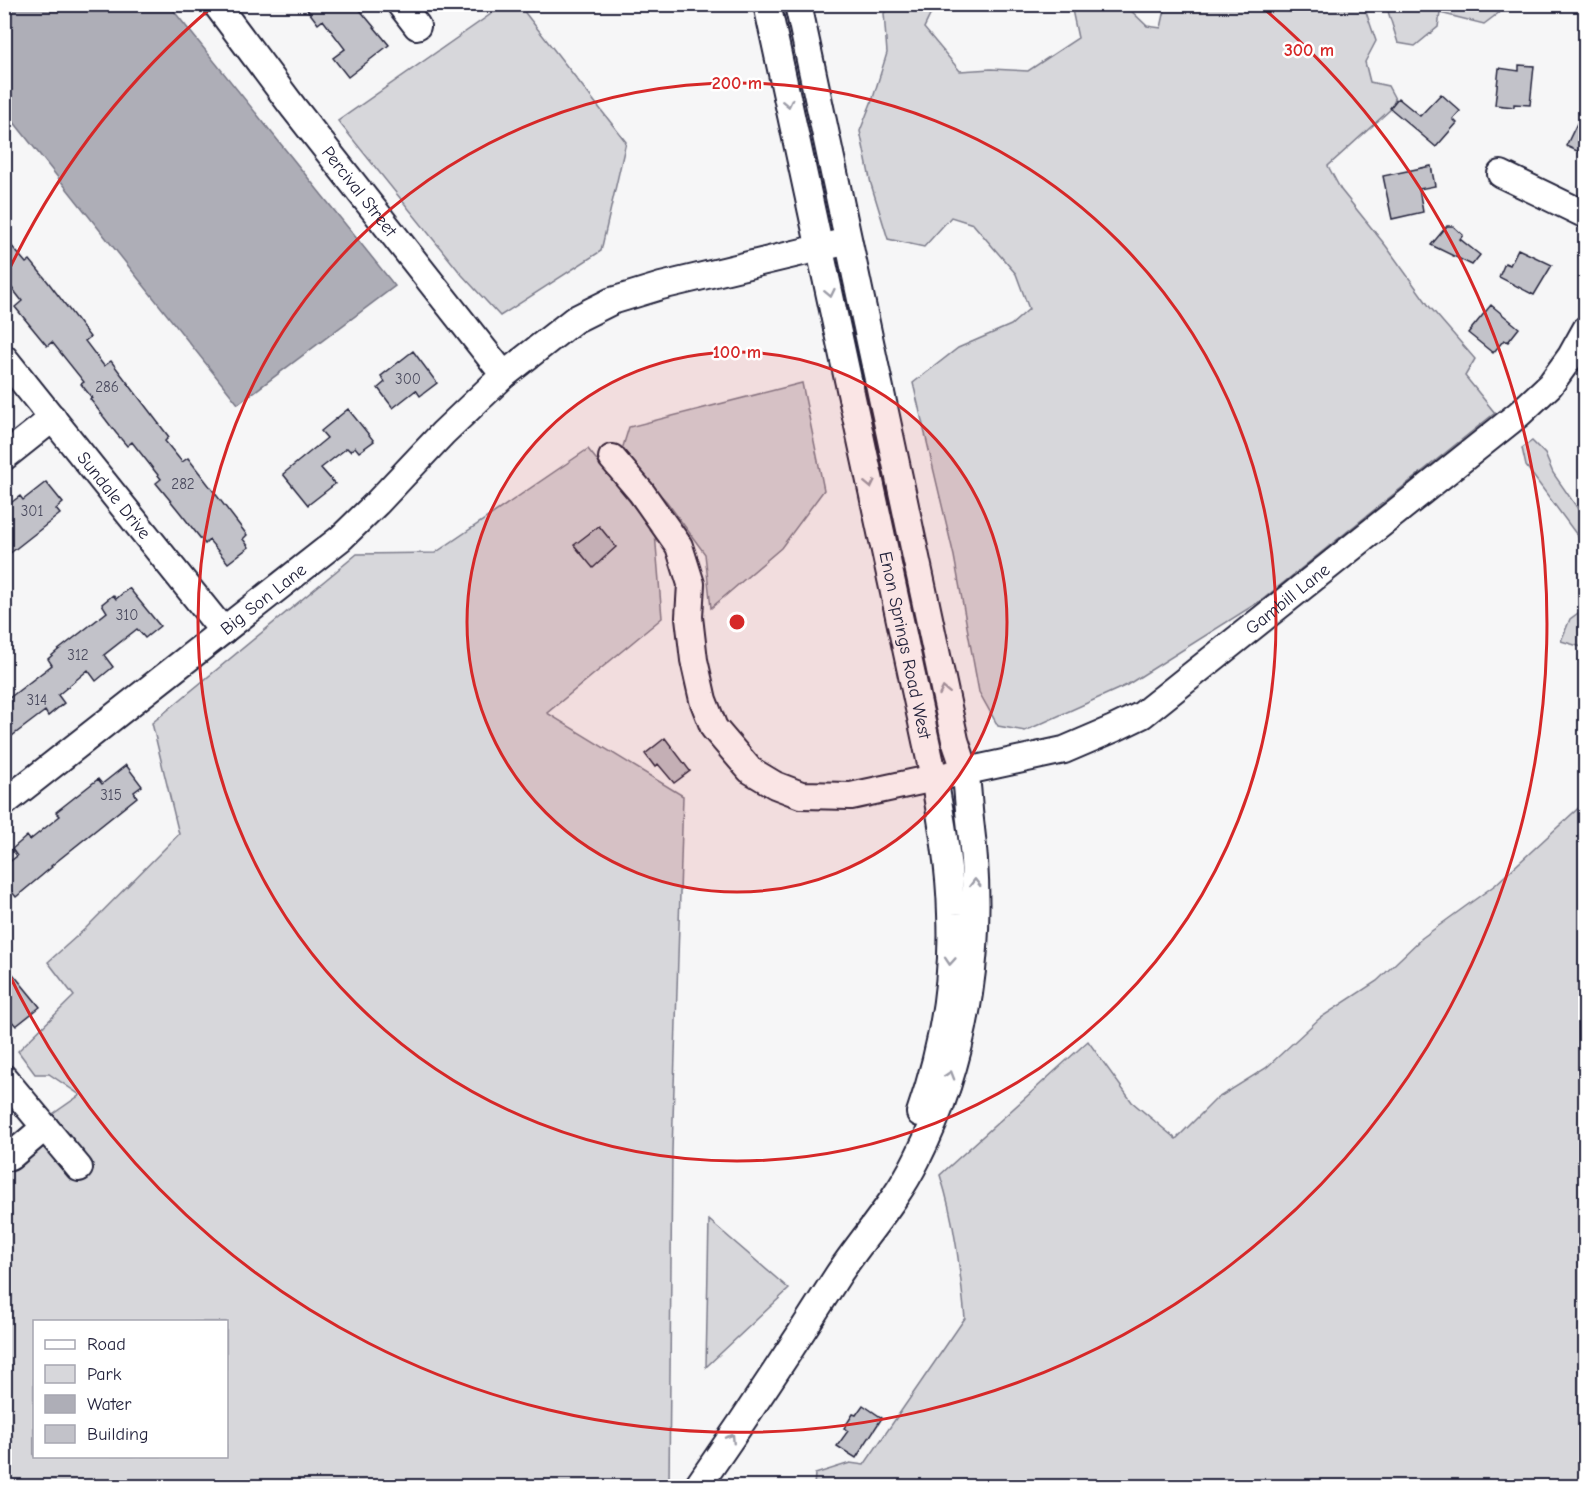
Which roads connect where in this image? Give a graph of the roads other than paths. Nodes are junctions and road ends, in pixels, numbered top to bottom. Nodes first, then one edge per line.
1 (216, 4) edge
2 (400, 4) edge
3 (767, 4) edge
4 (798, 4) edge
5 (417, 26) dead end
6 (1501, 174) dead end
7 (1586, 214) edge
8 (848, 241) junction
9 (819, 248) junction
10 (1586, 329) edge
11 (4, 358) edge
12 (504, 375) junction
13 (53, 418) junction
14 (4, 457) edge
15 (612, 458) dead end
16 (223, 630) junction
17 (965, 772) junction
18 (934, 778) junction
19 (4, 803) edge
20 (4, 1077) edge
21 (45, 1127) junction
22 (10, 1157) dead end
23 (79, 1168) dead end
24 (840, 1273) junction
25 (698, 1486) edge

1 - 12 street, Percival Street
2 - 5 street
3 -> 9 street, Enon Springs Road West
4 - 8 street
6 - 7 street
8 - 9 street, Big Son Lane
17 -> 8 street
9 - 12 street, Big Son Lane
9 -> 18 street, Enon Springs Road West
10 - 17 street, Gambill Lane
11 - 13 street, Sundale Drive
12 - 16 street, Big Son Lane
13 - 14 street
13 - 16 street, Sundale Drive
15 - 18 street, Gambill Lane
16 - 19 street, Big Son Lane
17 - 18 street, Gambill Lane
24 -> 17 street
18 -> 24 street, Enon Springs Road West
20 - 21 street
21 - 22 street
21 - 23 street
25 -> 24 street

